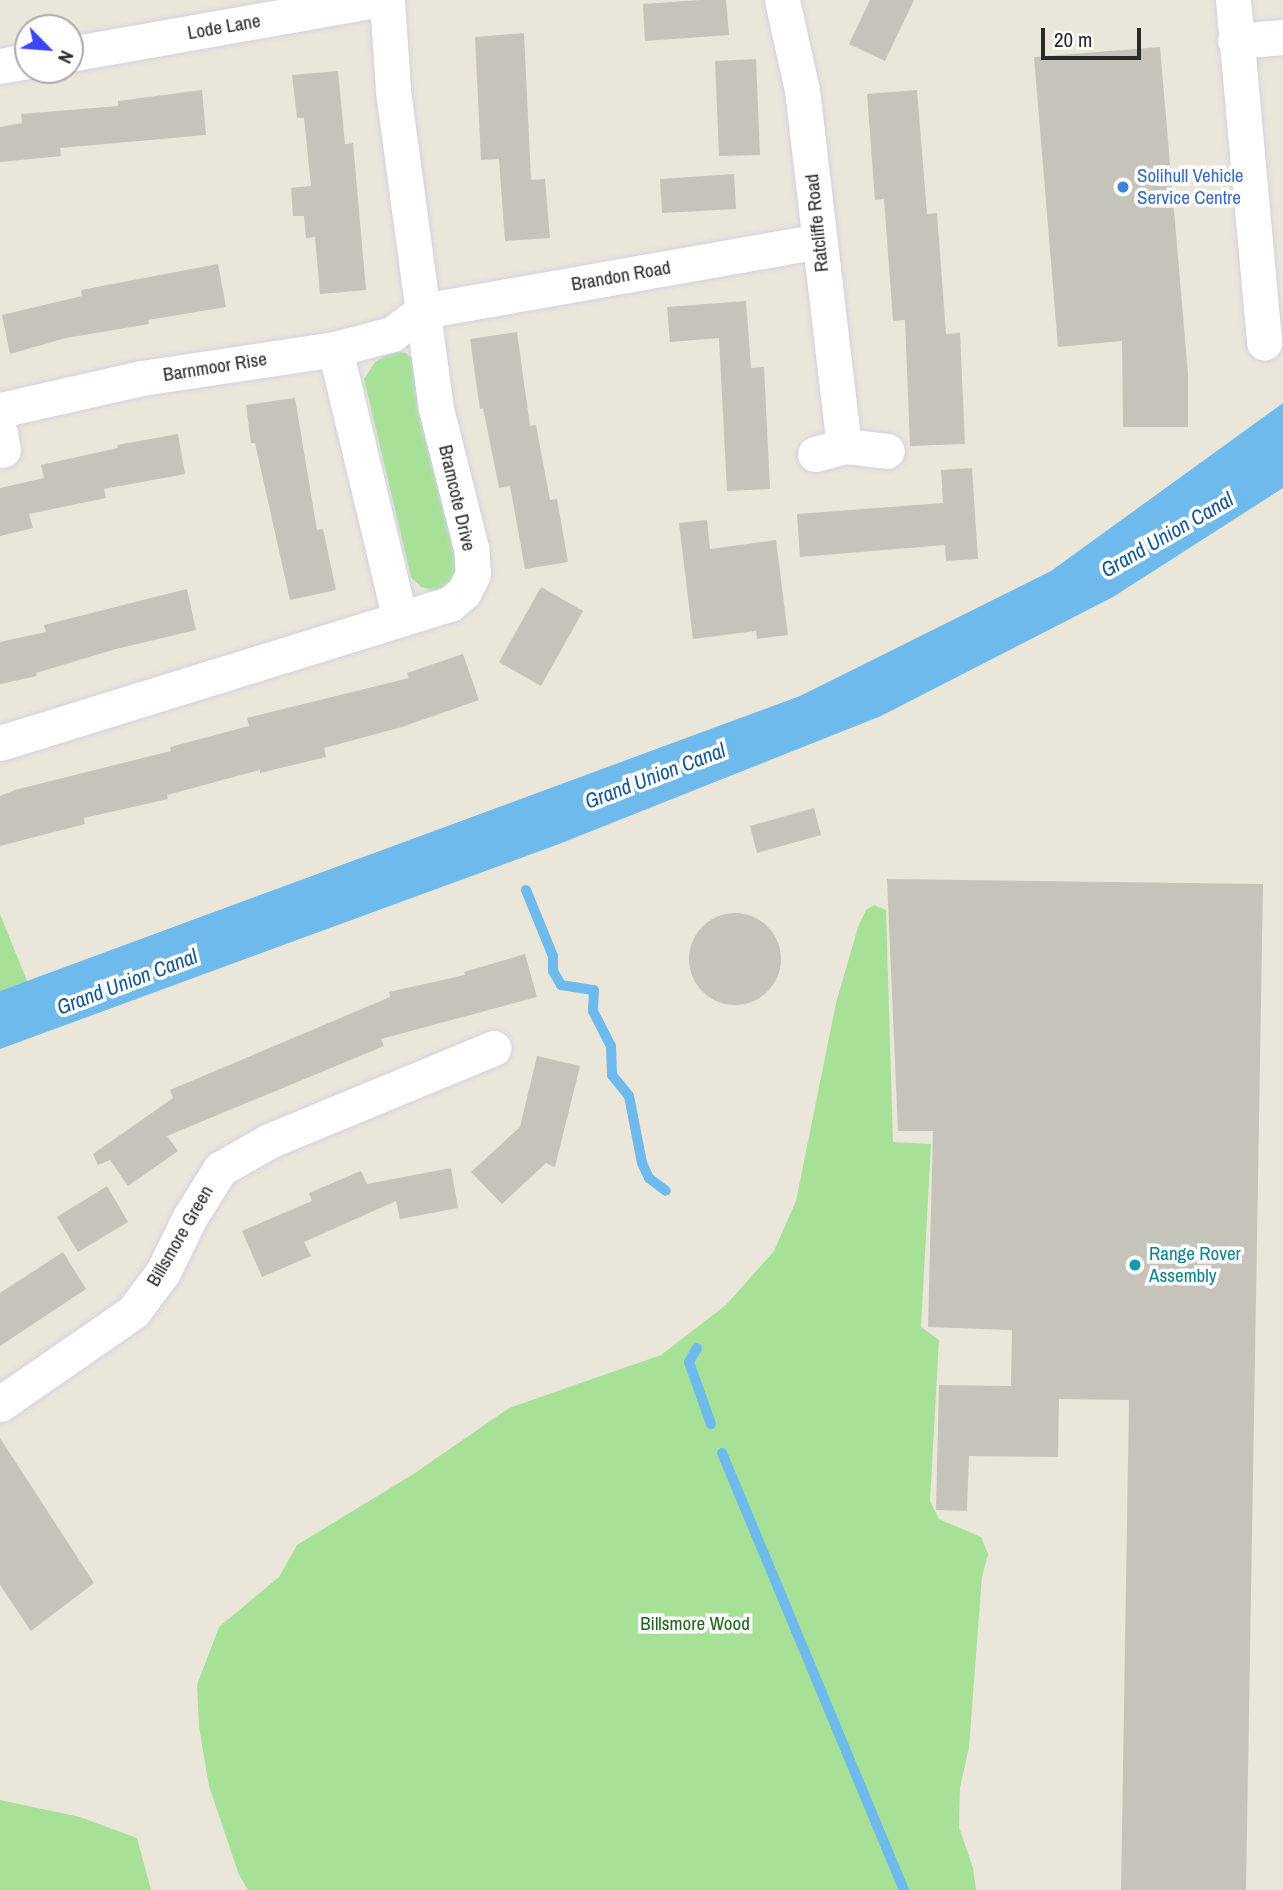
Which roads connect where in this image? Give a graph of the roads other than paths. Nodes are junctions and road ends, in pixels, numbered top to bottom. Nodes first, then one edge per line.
1 (377, 0) edge
2 (387, 0) edge
3 (782, 0) edge
4 (1233, 0) edge
5 (1283, 37) edge
6 (1235, 41) junction
7 (84, 52) edge
8 (818, 241) junction
9 (1271, 304) edge
10 (424, 311) junction
11 (1264, 343) dead end
12 (335, 349) junction
13 (0, 410) edge
14 (887, 452) dead end
15 (400, 619) junction
16 (0, 743) edge
17 (494, 1048) dead end
18 (0, 1404) edge

1 - 7 street, Lode Lane
2 - 10 street, Bramcote Drive
3 - 8 street, Ratcliffe Road
4 - 6 street
5 - 6 street
6 - 9 street
8 - 10 street, Brandon Road
8 - 14 street, Ratcliffe Road
9 - 11 street
10 - 12 street, Barnmoor Rise
10 - 15 street, Bramcote Drive
12 - 13 street, Barnmoor Rise
12 - 15 street
15 - 16 street, Bramcote Drive
17 - 18 street, Billsmore Green

